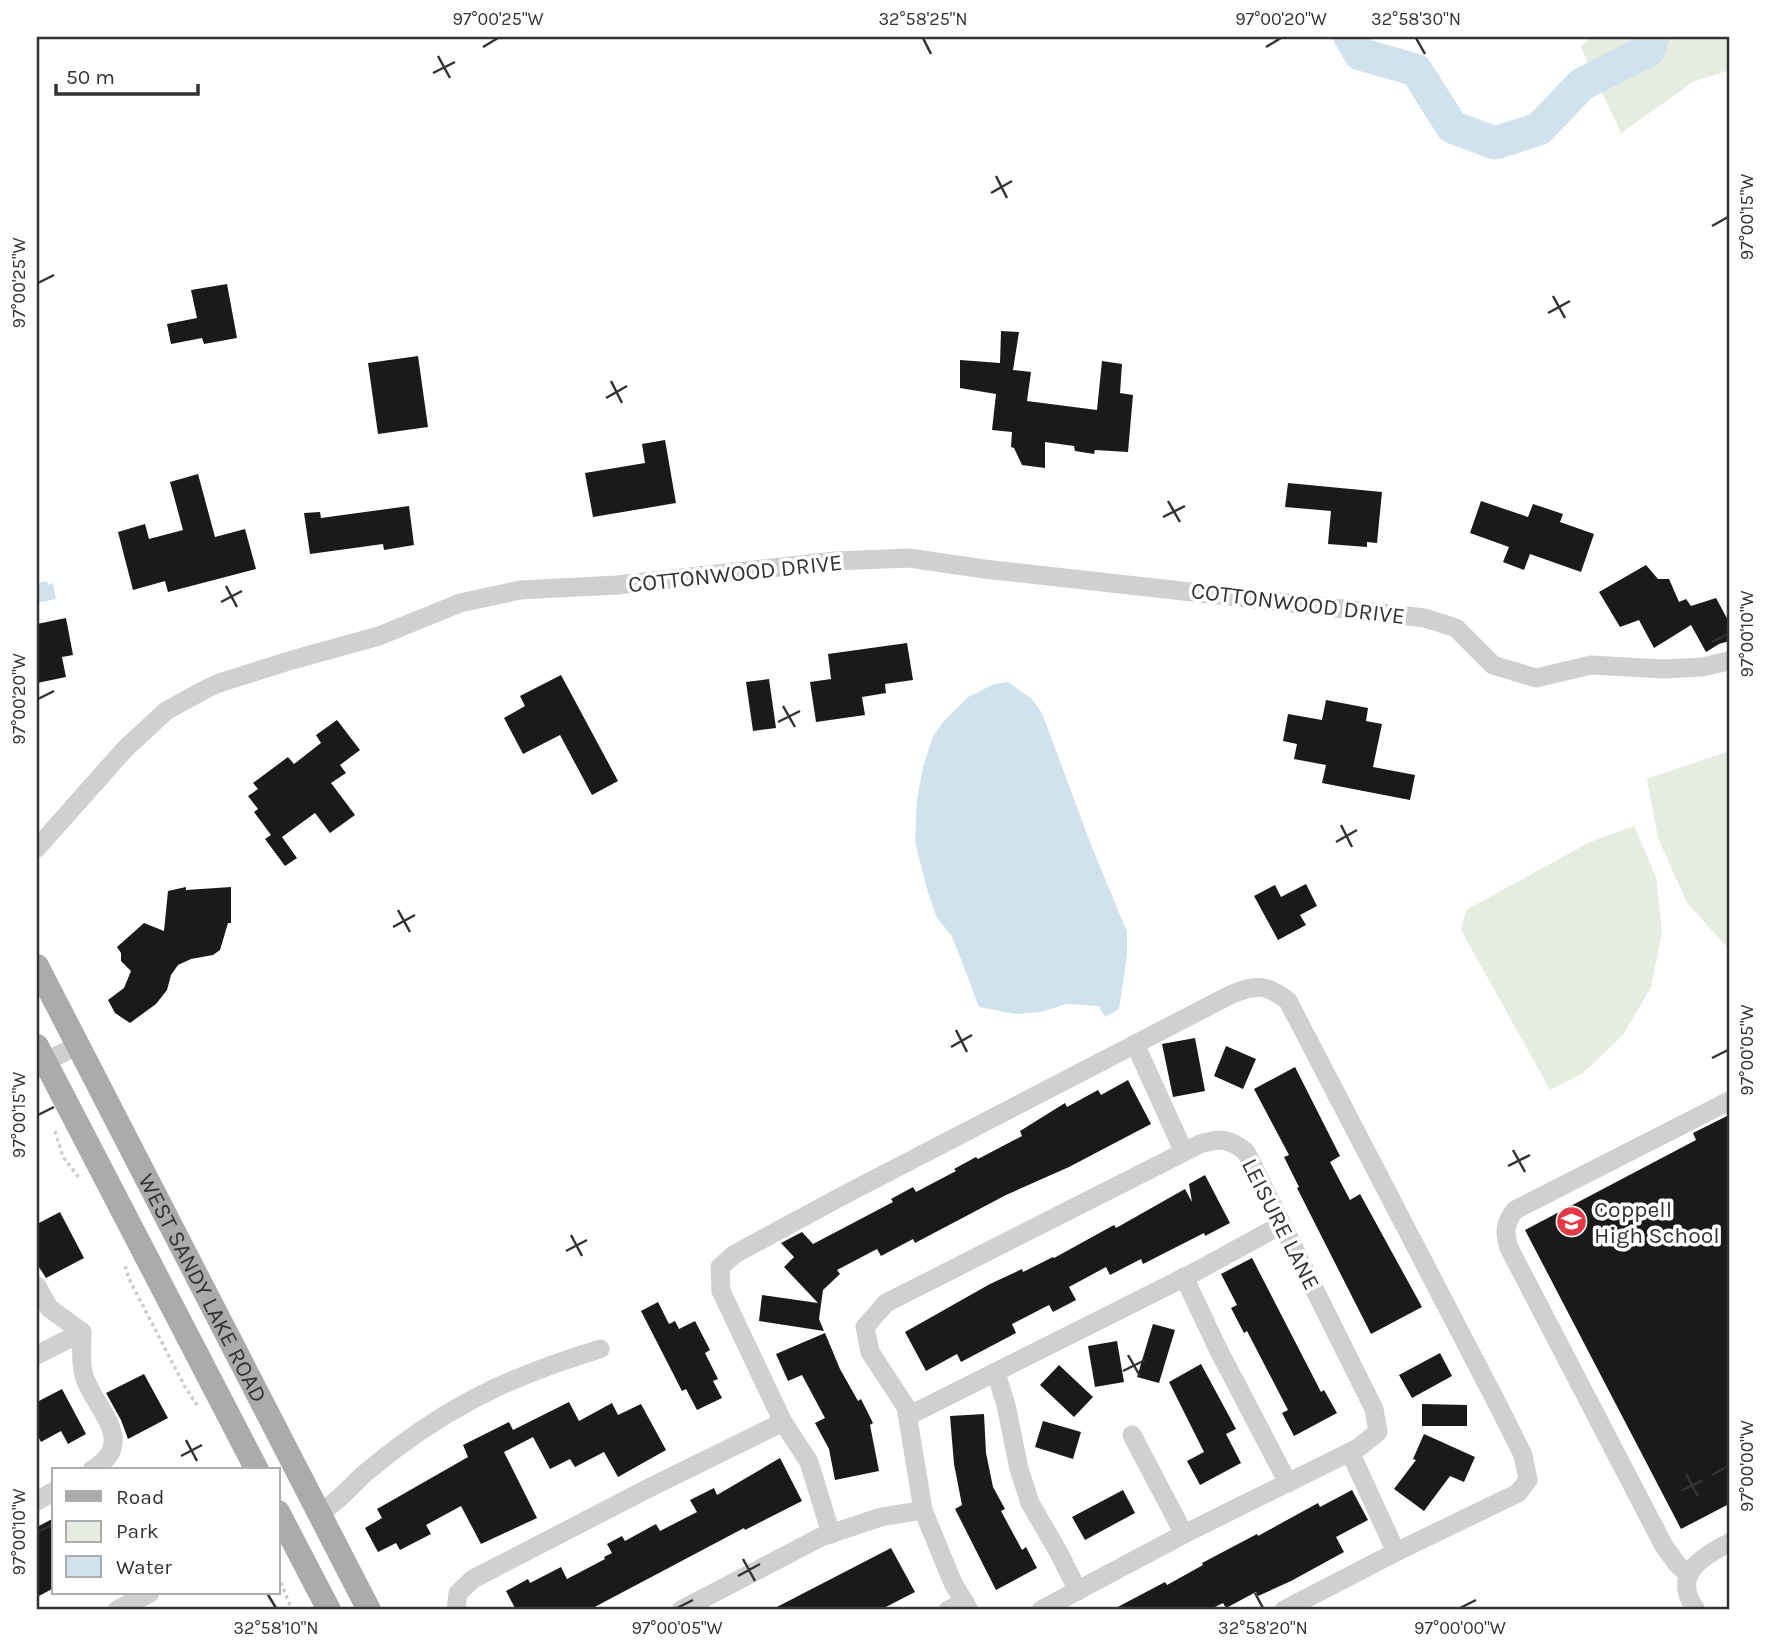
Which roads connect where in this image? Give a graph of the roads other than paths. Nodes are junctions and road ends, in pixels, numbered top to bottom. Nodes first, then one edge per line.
1 (1729, 661) edge
2 (37, 848) edge
3 (37, 966) edge
4 (1135, 1044) junction
5 (78, 1045) junction
6 (40, 1058) edge
7 (1729, 1101) edge
8 (1184, 1152) junction
9 (1281, 1225) junction
10 (1184, 1277) junction
11 (37, 1286) edge
12 (82, 1332) junction
13 (600, 1349) dead end
14 (37, 1355) edge
15 (996, 1373) junction
16 (908, 1416) junction
17 (783, 1422) junction
18 (1132, 1435) dead end
19 (1350, 1452) junction
20 (94, 1468) edge
21 (256, 1468) edge
22 (1288, 1483) junction
23 (923, 1510) junction
24 (319, 1513) junction
25 (280, 1516) edge
26 (831, 1534) junction
27 (1184, 1534) junction
28 (1729, 1543) edge
29 (1396, 1552) junction
30 (1689, 1575) junction
31 (1078, 1591) junction
32 (148, 1594) edge
33 (961, 1608) edge
34 (117, 1610) edge
35 (329, 1610) edge
36 (369, 1610) edge
37 (456, 1610) edge
38 (681, 1610) edge
39 (1041, 1610) edge
40 (1284, 1610) edge
41 (1696, 1610) edge

1 - 2 street, COTTONWOOD DRIVE
3 - 5 main road, WEST SANDY LAKE ROAD
4 - 8 street
4 - 17 street
4 - 29 street
5 - 6 street
5 - 24 main road, WEST SANDY LAKE ROAD
6 - 21 main road, WEST SANDY LAKE ROAD
7 - 30 street
8 - 9 street, LEISURE LANE
8 - 16 street, LEISURE LANE
9 - 10 street
9 - 19 street, LEISURE LANE
10 - 15 street
10 - 22 street
11 - 12 street
12 - 14 street
12 - 20 street
13 - 24 street
15 - 16 street
15 - 31 street
16 - 23 street, LEISURE LANE
17 - 26 street
17 - 37 street
18 - 27 street
19 - 22 street, LEISURE LANE
19 - 29 street
22 - 27 street, LEISURE LANE
23 - 26 street
23 - 33 street, LEISURE LANE
24 - 36 main road, WEST SANDY LAKE ROAD
25 - 35 main road
26 - 38 street
27 - 31 street, LEISURE LANE
28 - 30 street
29 - 40 street
30 - 41 street
31 - 39 street, LEISURE LANE
32 - 34 street

